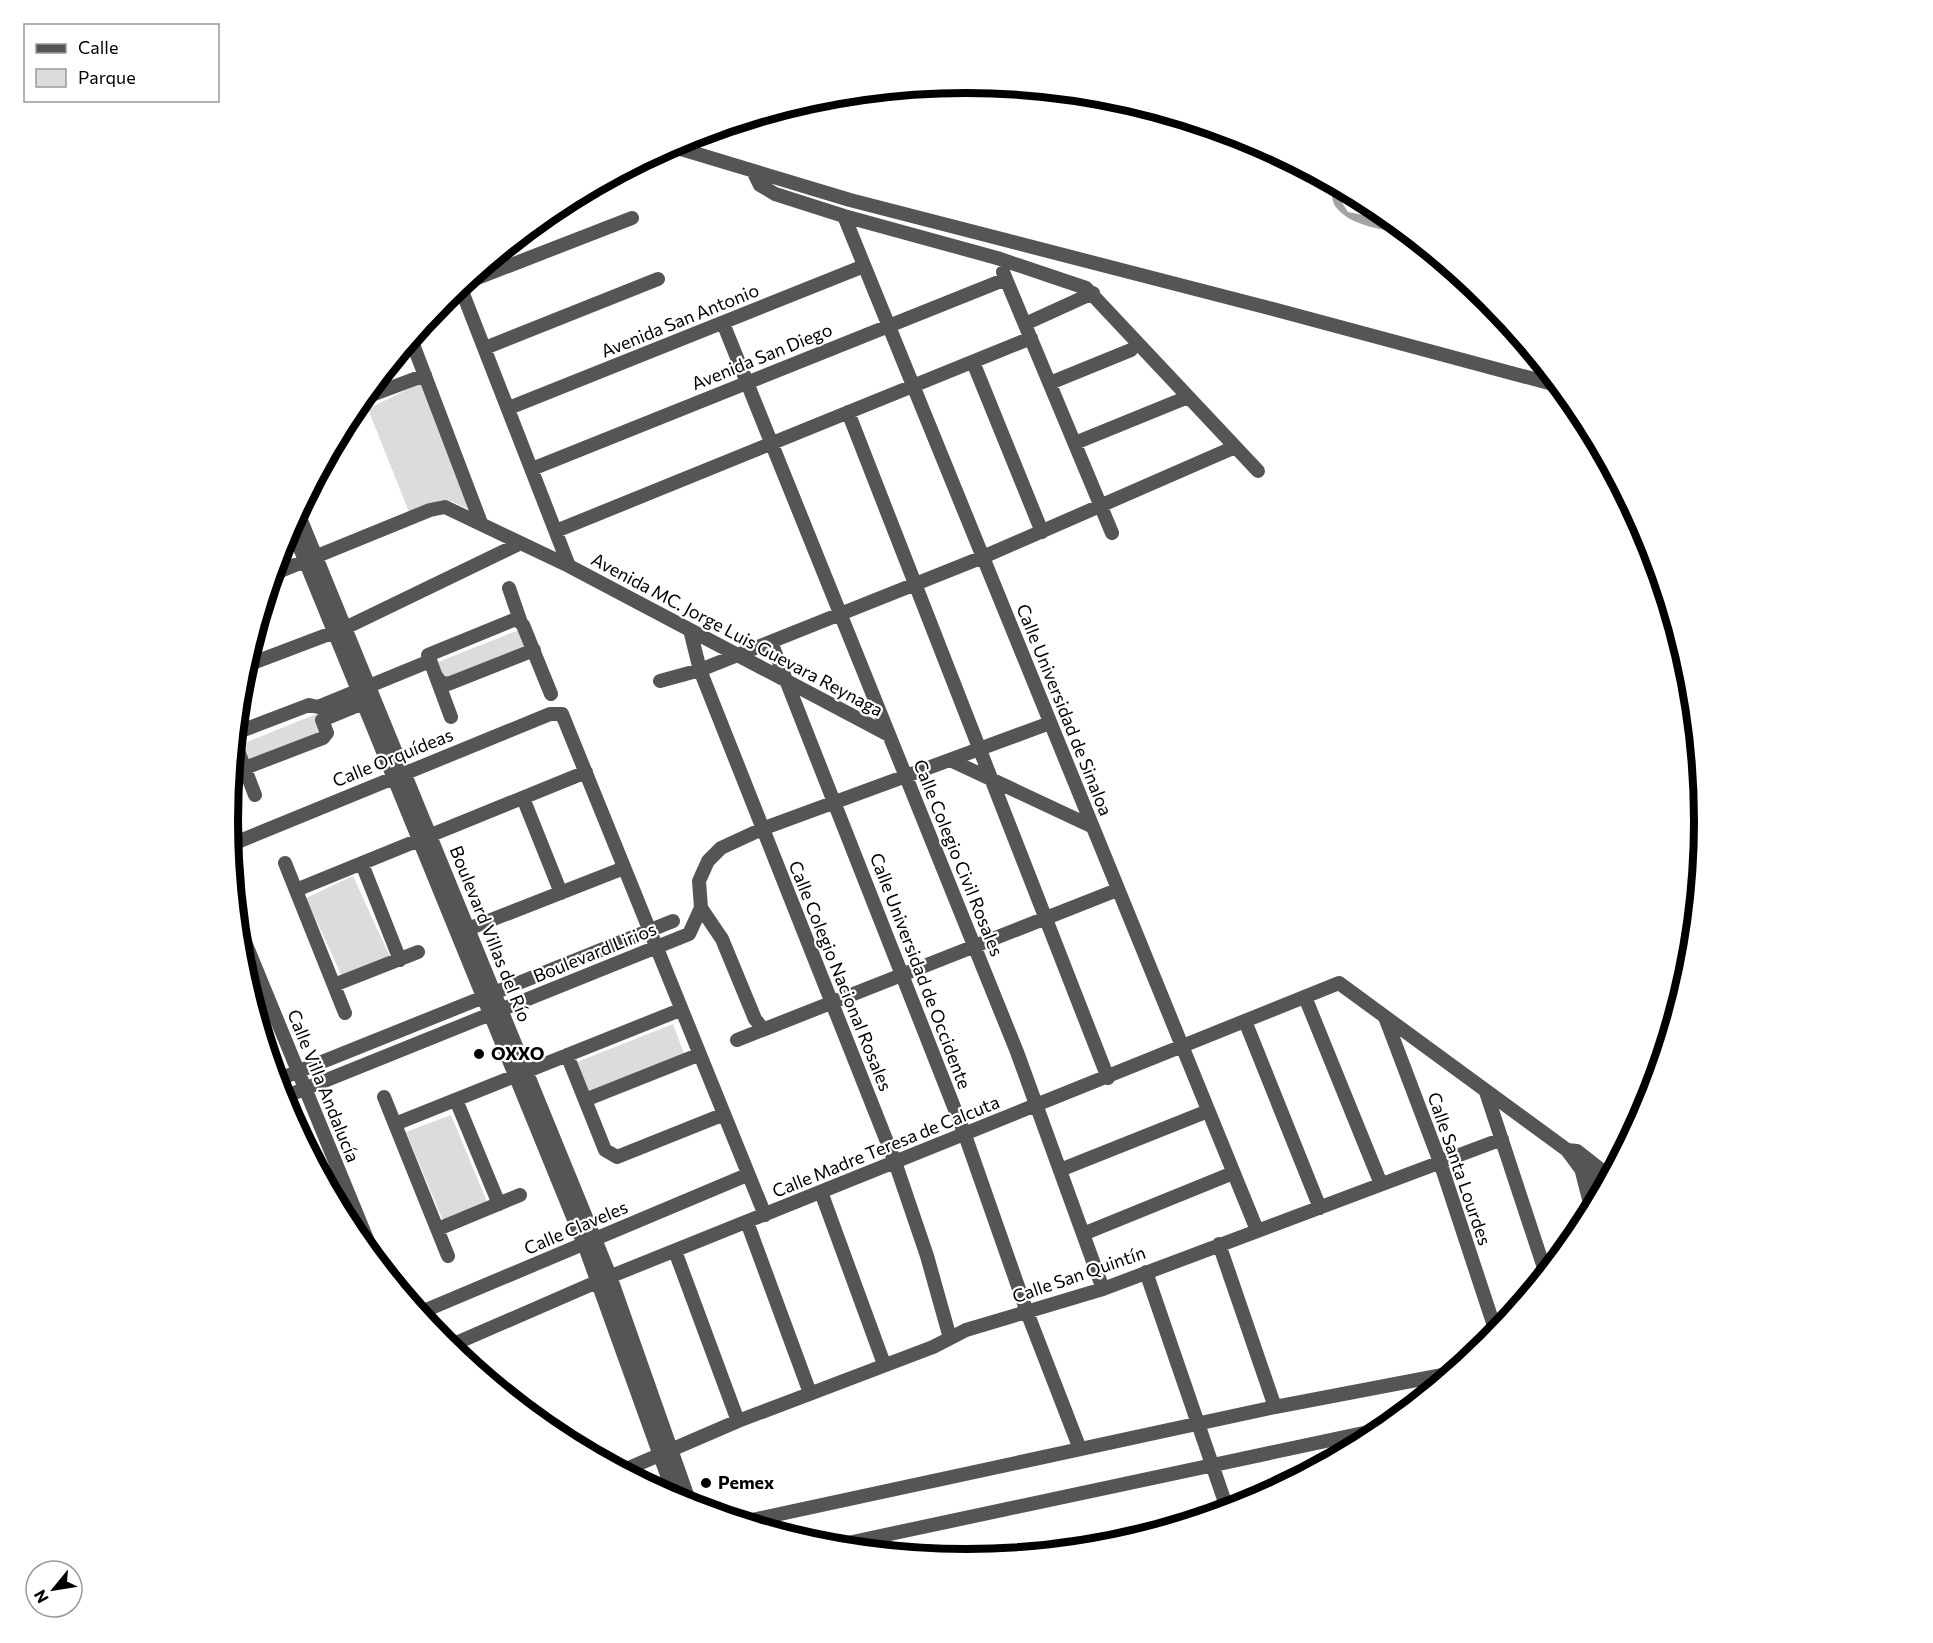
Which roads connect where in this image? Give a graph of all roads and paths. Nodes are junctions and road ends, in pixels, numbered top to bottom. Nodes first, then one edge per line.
1 (684, 150) edge
2 (753, 171) junction
3 (844, 216) junction
4 (632, 218) dead end
5 (997, 258) junction
6 (864, 266) junction
7 (484, 276) edge
8 (658, 279) dead end
9 (1006, 279) junction
10 (1093, 293) junction
11 (464, 294) edge
12 (723, 323) junction
13 (1025, 324) junction
14 (889, 326) junction
15 (1031, 338) junction
16 (414, 347) edge
17 (485, 348) junction
18 (1131, 350) dead end
19 (973, 362) junction
20 (425, 375) junction
21 (748, 382) junction
22 (1050, 383) junction
23 (1547, 383) edge
24 (914, 386) junction
25 (378, 393) edge
26 (1188, 397) junction
27 (509, 408) junction
28 (848, 412) junction
29 (772, 443) junction
30 (1076, 443) junction
31 (1235, 447) junction
32 (532, 469) junction
33 (1258, 471) dead end
34 (1101, 506) junction
35 (481, 523) junction
36 (301, 525) edge
37 (556, 531) junction
38 (1042, 532) junction
39 (1112, 533) dead end
40 (297, 535) edge
41 (521, 543) junction
42 (983, 558) junction
43 (311, 559) junction
44 (569, 566) junction
45 (283, 570) edge
46 (915, 585) junction
47 (509, 588) dead end
48 (841, 614) junction
49 (515, 620) junction
50 (340, 630) junction
51 (690, 630) junction
52 (771, 642) junction
53 (534, 650) junction
54 (740, 655) junction
55 (430, 661) junction
56 (256, 662) edge
57 (700, 670) junction
58 (437, 677) junction
59 (660, 681) dead end
60 (787, 682) junction
61 (367, 694) junction
62 (551, 694) dead end
63 (320, 713) junction
64 (451, 717) dead end
65 (1050, 723) junction
66 (244, 730) edge
67 (889, 735) junction
68 (980, 749) junction
69 (241, 759) edge
70 (950, 760) junction
71 (245, 768) junction
72 (586, 772) junction
73 (399, 774) junction
74 (906, 777) junction
75 (992, 780) junction
76 (255, 795) dead end
77 (523, 798) junction
78 (834, 803) junction
79 (1091, 826) junction
80 (762, 829) junction
81 (425, 838) junction
82 (239, 841) edge
83 (285, 863) dead end
84 (362, 864) junction
85 (624, 868) junction
86 (296, 890) junction
87 (1117, 890) junction
88 (561, 893) junction
89 (701, 908) junction
90 (1046, 918) junction
91 (673, 921) dead end
92 (468, 929) junction
93 (649, 931) junction
94 (973, 946) junction
95 (656, 948) junction
96 (418, 952) dead end
97 (400, 960) junction
98 (901, 974) junction
99 (256, 979) edge
100 (334, 985) junction
101 (489, 996) junction
102 (1305, 997) junction
103 (833, 1000) junction
104 (680, 1010) junction
105 (496, 1012) junction
106 (345, 1013) dead end
107 (1385, 1017) junction
108 (1245, 1021) junction
109 (763, 1029) junction
110 (736, 1040) dead end
111 (1182, 1047) junction
112 (567, 1055) junction
113 (698, 1055) junction
114 (298, 1072) junction
115 (521, 1074) junction
116 (285, 1077) edge
117 (1108, 1078) junction
118 (305, 1089) junction
119 (1486, 1092) junction
120 (291, 1094) edge
121 (384, 1097) dead end
122 (456, 1100) junction
123 (585, 1100) junction
124 (1037, 1106) junction
125 (1208, 1111) junction
126 (722, 1115) junction
127 (395, 1124) junction
128 (965, 1135) junction
129 (1502, 1139) junction
130 (1572, 1150) junction
131 (895, 1162) junction
132 (1440, 1162) junction
133 (1581, 1169) junction
134 (1060, 1170) junction
135 (1233, 1173) junction
136 (1604, 1173) edge
137 (747, 1175) junction
138 (1381, 1184) junction
139 (1598, 1184) edge
140 (821, 1191) junction
141 (520, 1195) dead end
142 (342, 1196) edge
143 (1589, 1199) edge
144 (499, 1204) junction
145 (1320, 1208) junction
146 (765, 1215) junction
147 (747, 1222) junction
148 (438, 1229) junction
149 (1257, 1230) junction
150 (1083, 1234) junction
151 (590, 1242) junction
152 (1220, 1244) junction
153 (675, 1251) junction
154 (448, 1256) dead end
155 (1543, 1266) edge
156 (1146, 1272) junction
157 (605, 1279) junction
158 (1103, 1288) junction
159 (427, 1311) edge
160 (1027, 1312) junction
161 (1494, 1324) edge
162 (950, 1338) junction
163 (457, 1343) edge
164 (884, 1364) junction
165 (1438, 1376) edge
166 (810, 1393) junction
167 (1275, 1407) junction
168 (738, 1421) junction
169 (1200, 1425) junction
170 (1361, 1433) edge
171 (1080, 1449) junction
172 (665, 1452) junction
173 (1211, 1464) junction
174 (630, 1467) edge
175 (673, 1488) edge
176 (685, 1494) edge
177 (1225, 1502) edge
178 (758, 1519) edge
179 (855, 1541) edge

1 - 2 street
2 - 3 street
2 - 23 street
3 - 5 street
3 - 6 street, Calle Universidad de Sinaloa
4 - 7 street
5 - 9 street
5 - 10 street
6 - 12 street, Avenida San Antonio
6 - 14 street, Calle Universidad de Sinaloa
8 - 17 street
9 - 13 street
9 - 14 street, Avenida San Diego
10 - 13 street
10 - 26 street
11 - 17 street
12 - 21 street, Calle Colegio Civil Rosales
12 - 27 street, Avenida San Antonio
13 - 15 street
14 - 21 street, Avenida San Diego
14 - 24 street, Calle Universidad de Sinaloa
15 - 19 street
15 - 22 street
16 - 20 street
17 - 27 street
18 - 22 street
19 - 24 street
19 - 38 street
20 - 25 street
20 - 35 street
21 - 29 street, Calle Colegio Civil Rosales
21 - 32 street, Avenida San Diego
22 - 30 street
24 - 28 street
24 - 42 street, Calle Universidad de Sinaloa
26 - 30 street
26 - 31 street
27 - 32 street
28 - 29 street
28 - 46 street
29 - 37 street
29 - 48 street, Calle Colegio Civil Rosales
30 - 34 street
31 - 33 street
31 - 34 street
32 - 37 street
34 - 38 street
34 - 39 street
35 - 41 street, Avenida MC. Jorge Luis Guevara Reynaga
35 - 43 street, Avenida MC. Jorge Luis Guevara Reynaga
36 - 43 street, Boulevard Villas del Río
37 - 44 street
38 - 42 street
40 - 43 street, Boulevard Villas del Río
41 - 44 street, Avenida MC. Jorge Luis Guevara Reynaga
41 - 50 street
42 - 46 street
42 - 65 street, Calle Universidad de Sinaloa
43 - 45 street, Avenida MC. Jorge Luis Guevara Reynaga
43 - 50 street, Boulevard Villas del Río
44 - 51 street, Avenida MC. Jorge Luis Guevara Reynaga
46 - 48 street
46 - 68 street
47 - 49 street
48 - 52 street
48 - 67 street, Calle Colegio Civil Rosales
49 - 53 street
49 - 55 street
50 - 56 street
50 - 61 street, Boulevard Villas del Río
51 - 54 street, Avenida MC. Jorge Luis Guevara Reynaga
51 - 57 street, Calle Colegio Nacional Rosales
52 - 54 street
52 - 60 street, Calle Universidad de Occidente
53 - 58 street
53 - 62 street
54 - 57 street
54 - 60 street, Avenida MC. Jorge Luis Guevara Reynaga
55 - 58 street
55 - 61 street
57 - 59 street
57 - 80 street, Calle Colegio Nacional Rosales
58 - 64 street
60 - 67 street, Avenida MC. Jorge Luis Guevara Reynaga
60 - 78 street, Calle Universidad de Occidente
61 - 63 street
61 - 73 street, Boulevard Villas del Río
63 - 66 street
63 - 71 street
65 - 68 street, Boulevard Lirios
65 - 79 street, Calle Universidad de Sinaloa
67 - 74 street, Calle Colegio Civil Rosales
68 - 70 street, Boulevard Lirios
68 - 75 street
69 - 71 street
70 - 74 street, Boulevard Lirios
70 - 75 street
71 - 76 street
72 - 73 street, Calle Orquídeas
72 - 77 street
72 - 85 street
73 - 81 street, Boulevard Villas del Río
73 - 82 street, Calle Orquídeas
74 - 78 street, Boulevard Lirios
74 - 94 street, Calle Colegio Civil Rosales
75 - 79 street
75 - 90 street
77 - 81 street
77 - 88 street
78 - 80 street, Boulevard Lirios
78 - 98 street, Calle Universidad de Occidente
79 - 87 street, Calle Universidad de Sinaloa
80 - 89 street, Boulevard Lirios
80 - 103 street, Calle Colegio Nacional Rosales
81 - 84 street
81 - 92 street, Boulevard Villas del Río
81 - 101 street, Boulevard Villas del Río
83 - 86 street
84 - 86 street
84 - 97 street
85 - 88 street
85 - 93 street
86 - 100 street
87 - 90 street
87 - 111 street, Calle Universidad de Sinaloa
88 - 92 street
89 - 95 street, Boulevard Lirios
89 - 109 street
90 - 94 street
90 - 117 street
91 - 93 street, Boulevard Lirios
92 - 101 street, Boulevard Villas del Río
93 - 95 street
93 - 101 street, Boulevard Lirios
94 - 98 street
94 - 124 street, Calle Colegio Civil Rosales
95 - 104 street
95 - 105 street, Boulevard Lirios
96 - 97 street
97 - 100 street
98 - 103 street
98 - 128 street, Calle Universidad de Occidente
99 - 114 street, Calle Villa Andalucía
100 - 106 street
101 - 105 street, Boulevard Villas del Río
101 - 114 street, Boulevard Lirios
102 - 107 street, Calle Madre Teresa de Calcuta
102 - 108 street, Calle Madre Teresa de Calcuta
102 - 138 street
103 - 109 street
103 - 131 street, Calle Colegio Nacional Rosales
104 - 112 street
104 - 113 street
105 - 115 street, Boulevard Villas del Río
105 - 118 street, Boulevard Lirios
107 - 119 street
107 - 132 street, Calle Santa Lourdes
108 - 111 street, Calle Madre Teresa de Calcuta
108 - 145 street
109 - 110 street
111 - 117 street, Calle Madre Teresa de Calcuta
111 - 125 street, Calle Universidad de Sinaloa
112 - 115 street
112 - 123 street
113 - 123 street
113 - 126 street
114 - 116 street, Boulevard Lirios
114 - 118 street, Calle Villa Andalucía
115 - 122 street
115 - 151 street, Boulevard Villas del Río
117 - 124 street, Calle Madre Teresa de Calcuta
118 - 120 street, Boulevard Lirios
118 - 142 street, Calle Villa Andalucía
119 - 129 street
119 - 130 street
121 - 127 street
122 - 127 street
122 - 144 street
123 - 126 street
124 - 128 street, Calle Madre Teresa de Calcuta
124 - 134 street, Calle Colegio Civil Rosales
125 - 134 street
125 - 135 street, Calle Universidad de Sinaloa
126 - 137 street
127 - 148 street
128 - 131 street, Calle Madre Teresa de Calcuta
128 - 160 street, Calle Universidad de Occidente
129 - 132 street, Calle San Quintín
129 - 155 street
130 - 133 street
130 - 136 street
131 - 140 street, Calle Madre Teresa de Calcuta
131 - 162 street, Calle Colegio Nacional Rosales
132 - 138 street, Calle San Quintín
132 - 161 street, Calle Santa Lourdes
133 - 139 street
133 - 143 street
134 - 150 street, Calle Colegio Civil Rosales
135 - 149 street, Calle Universidad de Sinaloa
135 - 150 street
137 - 146 street
137 - 151 street, Calle Claveles
138 - 145 street, Calle San Quintín
140 - 146 street, Calle Madre Teresa de Calcuta
140 - 164 street
141 - 144 street
144 - 148 street
145 - 149 street, Calle San Quintín
146 - 147 street, Calle Madre Teresa de Calcuta
147 - 153 street, Calle Madre Teresa de Calcuta
147 - 166 street
148 - 154 street
149 - 152 street, Calle San Quintín
150 - 158 street, Calle Colegio Civil Rosales
151 - 157 street, Boulevard Villas del Río
151 - 159 street, Calle Claveles
152 - 156 street, Calle San Quintín
152 - 167 street
153 - 157 street, Calle Madre Teresa de Calcuta
153 - 168 street
156 - 158 street, Calle San Quintín
156 - 169 street
157 - 163 street, Calle Madre Teresa de Calcuta
157 - 172 street, Boulevard Villas del Río
158 - 160 street, Calle San Quintín
160 - 162 street, Calle San Quintín
160 - 171 street, Calle Universidad de Occidente
162 - 164 street, Calle San Quintín
164 - 166 street, Calle San Quintín
165 - 167 street
166 - 168 street, Calle San Quintín
167 - 169 street
168 - 172 street, Calle San Quintín
169 - 171 street
169 - 173 street
170 - 173 street
171 - 178 street
172 - 174 street, Calle San Quintín
172 - 175 street, Boulevard Villas del Río
172 - 176 street, Boulevard Villas del Río
173 - 177 street
173 - 179 street

